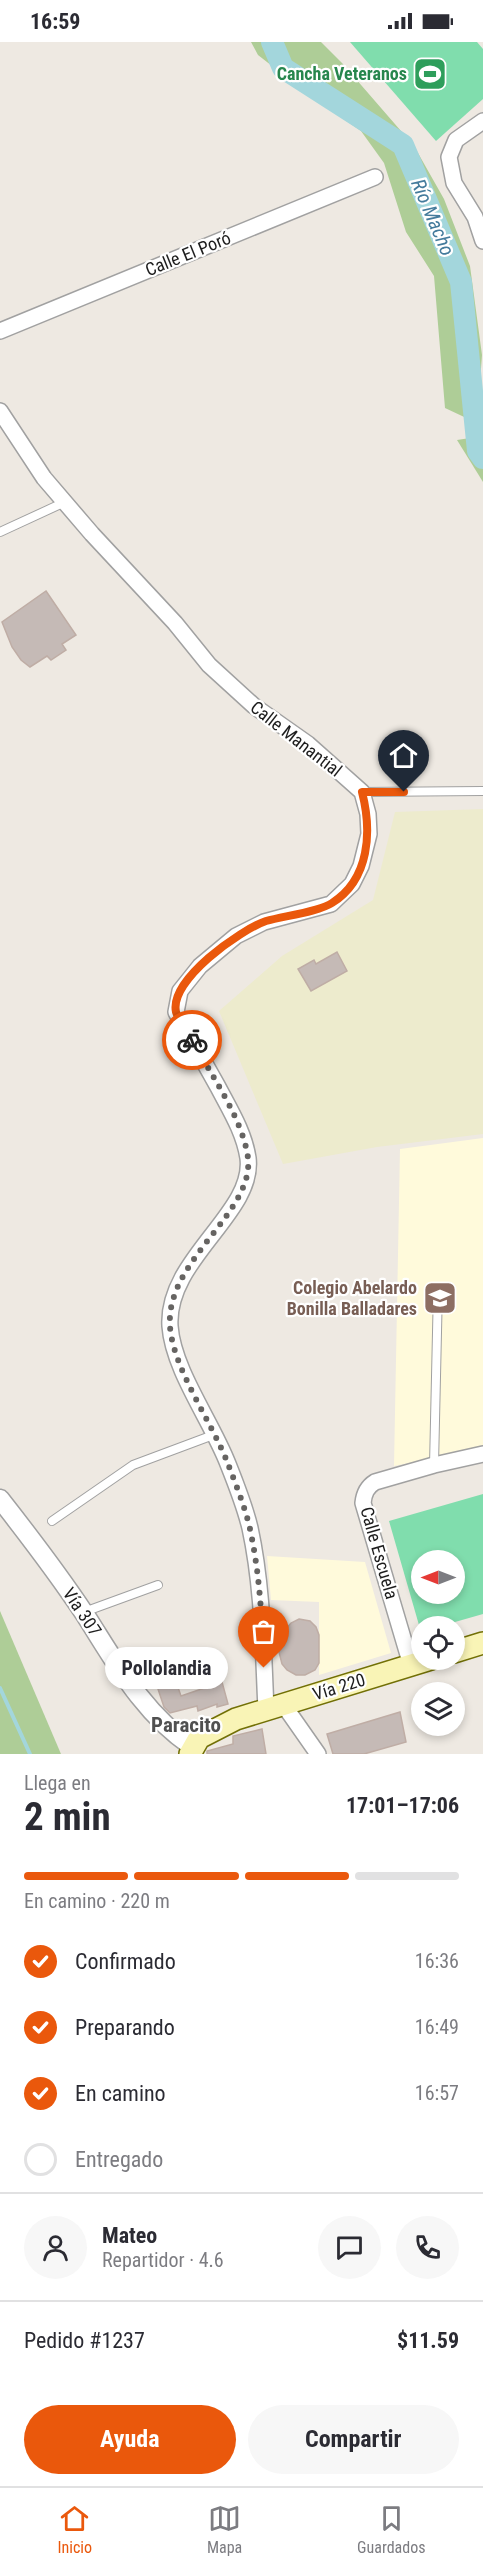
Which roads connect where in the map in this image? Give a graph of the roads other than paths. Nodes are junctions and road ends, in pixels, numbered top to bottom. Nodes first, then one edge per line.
1 (483, 121) edge
2 (375, 177) dead end
3 (483, 241) edge
4 (0, 331) edge
5 (1, 414) edge
6 (65, 502) junction
7 (0, 532) edge
8 (483, 791) edge
9 (362, 792) junction
10 (438, 1288) dead end
11 (216, 1434) junction
12 (483, 1454) edge
13 (434, 1464) junction
14 (0, 1498) edge
15 (52, 1521) dead end
16 (158, 1585) dead end
17 (83, 1612) junction
18 (411, 1635) edge
19 (483, 1643) edge
20 (465, 1649) edge
21 (411, 1665) edge
22 (274, 1706) junction
23 (192, 1750) edge
24 (318, 1754) edge

1 - 3 street
2 - 4 street, Calle El Poró
5 - 6 street, Calle Manantial
6 - 7 lane
6 - 9 street, Calle Manantial
8 - 9 lane
9 - 11 street
10 - 13 lane
11 - 15 lane
11 - 22 street
12 - 13 street, Calle Escuela
13 - 18 street, Calle Escuela
14 - 17 street, Vía 307
16 - 17 lane
17 - 23 street, Vía 307
19 - 20 main road
21 - 22 main road, Vía 220
22 - 23 main road, Vía 220
22 - 24 street

